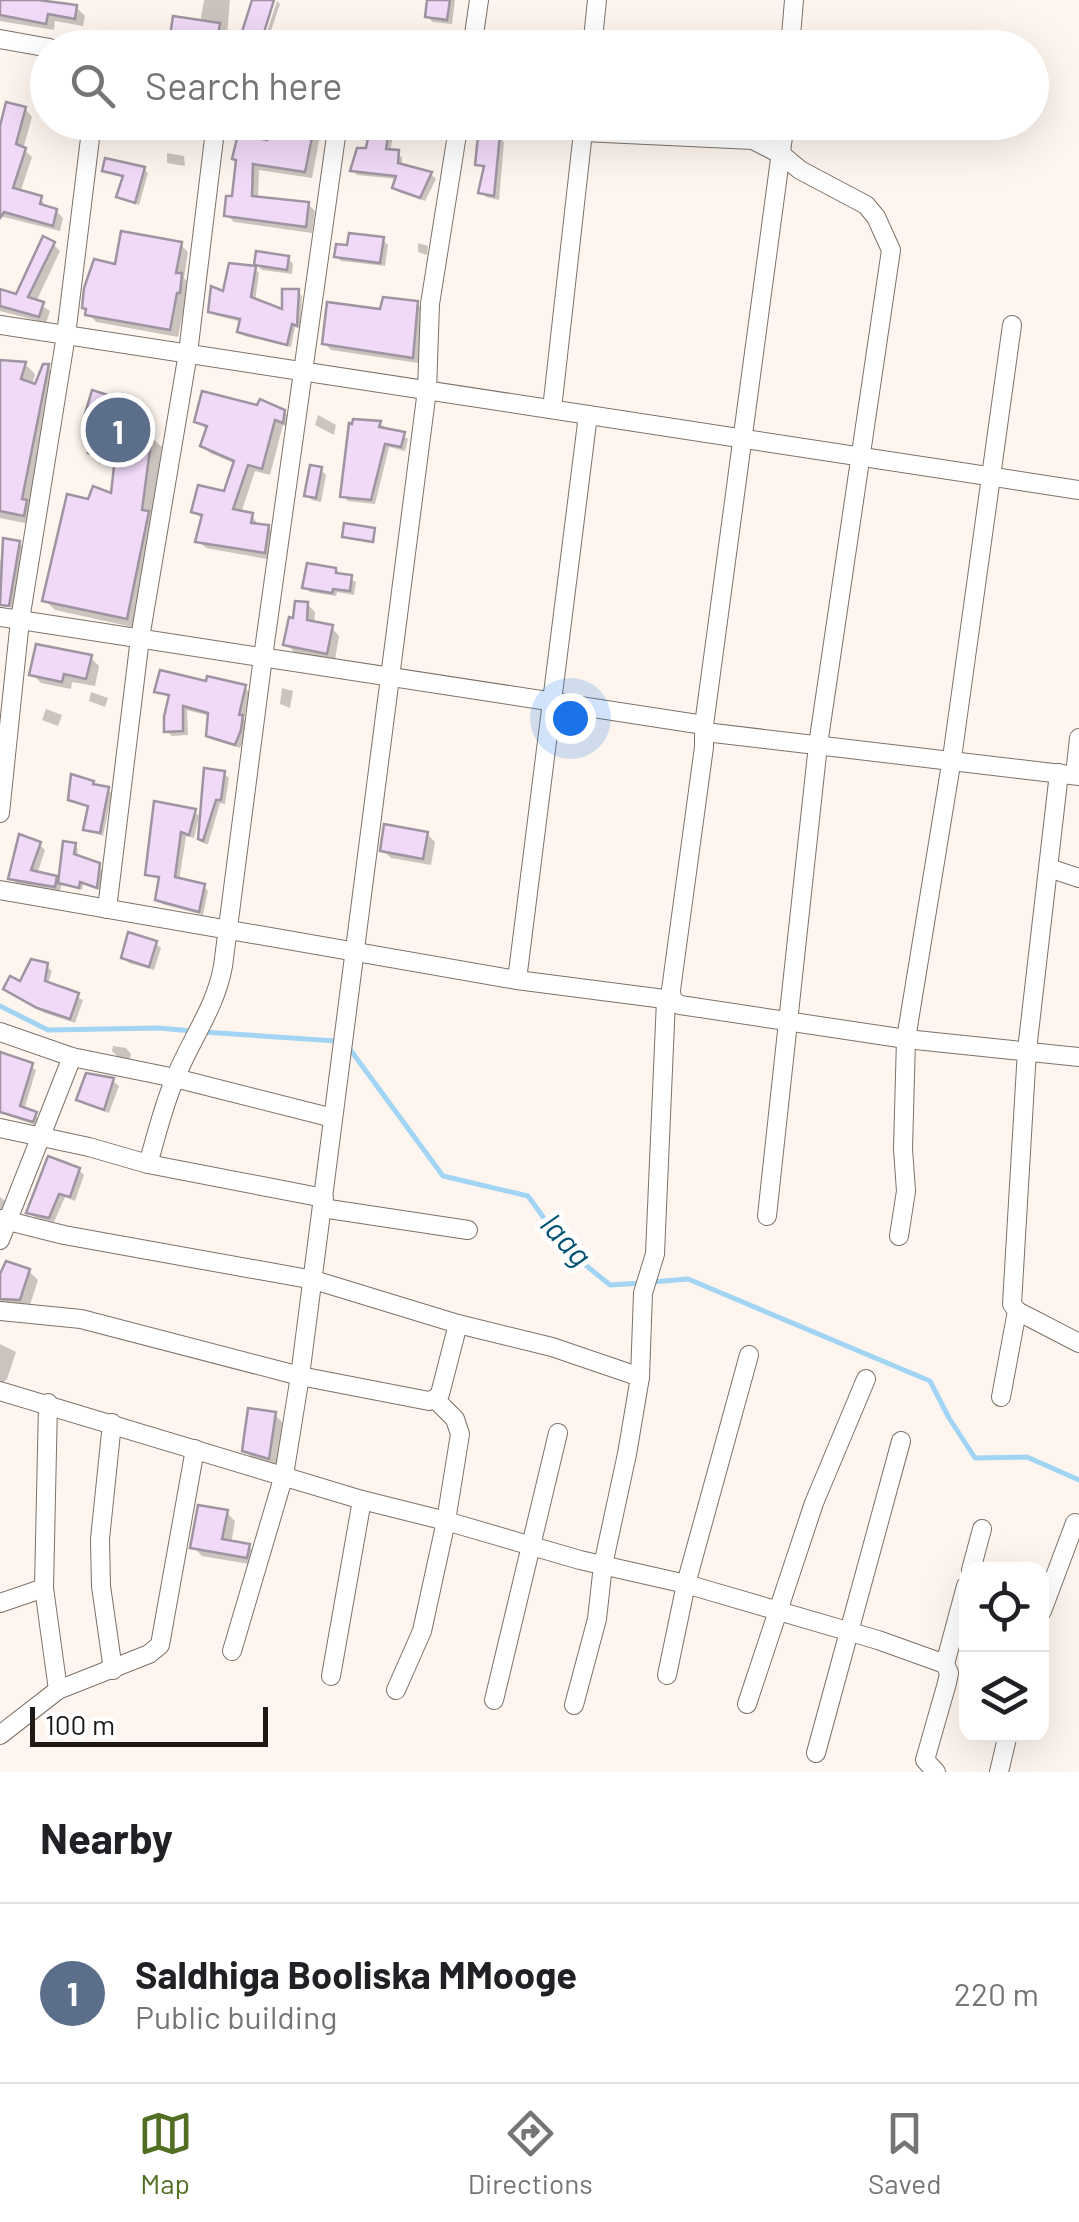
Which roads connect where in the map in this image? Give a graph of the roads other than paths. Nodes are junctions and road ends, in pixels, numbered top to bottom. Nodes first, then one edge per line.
1 (479, 0) edge
2 (597, 0) edge
3 (794, 0) edge
4 (475, 30) edge
5 (594, 30) edge
6 (792, 30) edge
7 (0, 39) edge
8 (30, 44) edge
9 (90, 140) edge
10 (214, 140) edge
11 (335, 140) edge
12 (457, 140) edge
13 (582, 140) edge
14 (753, 140) edge
15 (783, 140) edge
16 (782, 155) junction
17 (0, 324) edge
18 (1012, 325) dead end
19 (66, 335) junction
20 (188, 353) junction
21 (303, 371) junction
22 (427, 390) junction
23 (552, 409) junction
24 (588, 415) junction
25 (742, 438) junction
26 (863, 457) junction
27 (991, 476) junction
28 (1079, 490) edge
29 (0, 617) edge
30 (20, 620) junction
31 (140, 638) junction
32 (263, 657) junction
33 (388, 676) junction
34 (552, 702) junction
35 (705, 728) junction
36 (1079, 738) edge
37 (818, 746) junction
38 (952, 758) junction
39 (1071, 774) edge
40 (0, 813) edge
41 (1048, 868) junction
42 (1079, 878) edge
43 (0, 890) edge
44 (108, 909) junction
45 (227, 930) junction
46 (352, 952) junction
47 (516, 980) junction
48 (669, 1000) junction
49 (786, 1018) junction
50 (0, 1032) edge
51 (906, 1039) junction
52 (1028, 1050) junction
53 (72, 1057) junction
54 (1079, 1057) edge
55 (175, 1078) junction
56 (333, 1118) junction
57 (0, 1128) edge
58 (39, 1135) junction
59 (148, 1164) junction
60 (323, 1203) junction
61 (767, 1216) dead end
62 (3, 1220) edge
63 (468, 1230) dead end
64 (898, 1236) dead end
65 (0, 1240) edge
66 (314, 1280) junction
67 (0, 1311) edge
68 (1017, 1311) junction
69 (458, 1324) junction
70 (1079, 1343) edge
71 (750, 1356) dead end
72 (300, 1376) junction
73 (640, 1377) junction
74 (866, 1378) dead end
75 (0, 1391) edge
76 (1001, 1397) dead end
77 (435, 1399) junction
78 (48, 1403) junction
79 (112, 1423) junction
80 (558, 1433) dead end
81 (901, 1441) dead end
82 (194, 1449) junction
83 (284, 1475) junction
84 (362, 1500) junction
85 (446, 1520) junction
86 (1075, 1523) dead end
87 (982, 1529) dead end
88 (530, 1546) junction
89 (973, 1562) edge
90 (603, 1565) junction
91 (686, 1584) junction
92 (44, 1588) junction
93 (1049, 1592) edge
94 (0, 1603) edge
95 (775, 1612) junction
96 (959, 1617) edge
97 (850, 1632) junction
98 (232, 1651) dead end
99 (946, 1664) junction
100 (113, 1670) junction
101 (668, 1675) dead end
102 (331, 1676) dead end
103 (58, 1690) junction
104 (396, 1690) dead end
105 (494, 1700) dead end
106 (747, 1704) dead end
107 (574, 1705) dead end
108 (0, 1736) edge
109 (1006, 1742) edge
110 (816, 1753) dead end
111 (936, 1772) edge
112 (999, 1772) edge

1 - 4 street
2 - 5 street
3 - 6 street
7 - 8 street
9 - 19 street
10 - 20 street
11 - 21 street
12 - 22 street
13 - 23 street
14 - 16 street
15 - 16 street
16 - 25 street
16 - 26 street
17 - 19 street
18 - 27 street
19 - 20 street
19 - 30 street
20 - 21 street
20 - 31 street
21 - 22 street
21 - 32 street
22 - 23 street
22 - 33 street
23 - 24 street
24 - 25 street
24 - 34 street
25 - 26 street
25 - 35 street
26 - 27 street
26 - 37 street
27 - 28 street
27 - 38 street
29 - 30 street
30 - 31 street
30 - 40 street
31 - 32 street
31 - 44 street
32 - 33 street
32 - 45 street
33 - 34 street
33 - 46 street
34 - 35 street
34 - 47 street
35 - 37 street
35 - 48 street
36 - 39 street
37 - 38 street
37 - 49 street
38 - 39 street
38 - 51 street
39 - 41 street
41 - 42 street
41 - 52 street
43 - 44 street
44 - 45 street
45 - 46 street
45 - 55 street
46 - 47 street
46 - 56 street
47 - 48 street
48 - 49 street
48 - 73 street
49 - 51 street
49 - 61 street
50 - 53 street
51 - 52 street
51 - 64 street
52 - 54 street
52 - 68 street
53 - 55 street
53 - 58 street
55 - 56 street
55 - 59 street
56 - 60 street
57 - 58 street
58 - 59 street
58 - 62 street
59 - 60 street
60 - 63 street
60 - 66 street
62 - 65 street
62 - 66 street
66 - 69 street
66 - 72 street
67 - 72 street
68 - 70 street
68 - 76 street
69 - 73 street
69 - 77 street
71 - 91 street
72 - 77 street
72 - 83 street
73 - 90 street
74 - 95 street
75 - 78 street
77 - 85 street
78 - 79 street
78 - 92 street
79 - 82 street
79 - 100 street
80 - 88 street
81 - 97 street
82 - 83 street
82 - 100 street
83 - 84 street
83 - 98 street
84 - 85 street
84 - 102 street
85 - 88 street
85 - 104 street
86 - 93 street
87 - 89 street
88 - 90 street
88 - 105 street
90 - 91 street
90 - 107 street
91 - 95 street
91 - 101 street
92 - 94 street
92 - 103 street
95 - 97 street
95 - 106 street
96 - 99 street
97 - 99 street
97 - 110 street
99 - 111 street
100 - 103 street
103 - 108 street
109 - 112 street

